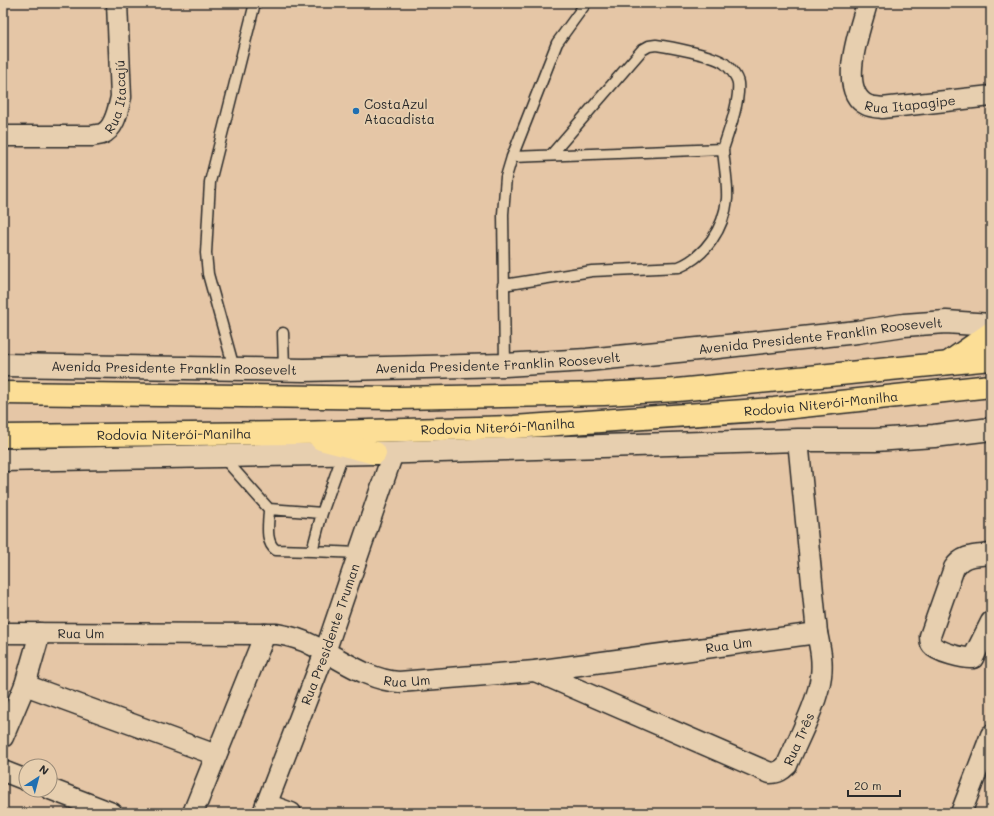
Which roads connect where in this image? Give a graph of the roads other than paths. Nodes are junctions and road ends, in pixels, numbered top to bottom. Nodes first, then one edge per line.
1 (117, 3) edge
2 (255, 3) edge
3 (586, 3) edge
4 (867, 3) edge
5 (991, 96) edge
6 (3, 136) edge
7 (723, 149) junction
8 (551, 155) junction
9 (512, 157) junction
10 (503, 285) junction
11 (991, 326) edge
12 (283, 333) dead end
13 (991, 333) edge
14 (991, 359) edge
15 (3, 365) edge
16 (505, 365) junction
17 (946, 365) junction
18 (234, 368) junction
19 (284, 369) junction
20 (991, 386) edge
21 (3, 394) edge
22 (991, 429) edge
23 (297, 433) junction
24 (3, 436) edge
25 (798, 440) junction
26 (384, 453) junction
27 (342, 454) junction
28 (222, 456) junction
29 (3, 460) edge
30 (269, 509) junction
31 (322, 513) junction
32 (312, 551) junction
33 (359, 553) junction
34 (991, 554) edge
35 (991, 622) edge
36 (3, 633) edge
37 (40, 633) junction
38 (817, 633) junction
39 (265, 634) junction
40 (325, 652) junction
41 (535, 671) junction
42 (25, 685) junction
43 (991, 735) edge
44 (3, 737) edge
45 (216, 755) junction
46 (3, 771) edge
47 (18, 777) edge
48 (58, 792) edge
49 (264, 809) edge
50 (112, 813) edge
51 (193, 813) edge
52 (291, 813) edge
53 (961, 813) edge

1 - 6 street, Rua Itacajú
2 - 18 lane
3 - 9 lane
4 - 5 street, Rua Itapagipe
7 - 8 lane
7 - 8 lane
7 - 10 lane
8 - 9 lane
9 - 10 lane
10 - 16 lane
11 - 16 street, Avenida Presidente Franklin Roosevelt
12 - 19 lane
13 - 17 highway
14 - 17 highway, Rodovia Niterói-Manilha
15 - 18 street, Avenida Presidente Franklin Roosevelt
16 - 19 street, Avenida Presidente Franklin Roosevelt
17 - 21 highway, Rodovia Niterói-Manilha
18 - 19 street, Avenida Presidente Franklin Roosevelt
20 - 23 highway, Rodovia Niterói-Manilha
22 - 25 street
23 - 24 highway, Rodovia Niterói-Manilha
23 - 26 highway
25 - 26 street
25 - 38 street, Rua Três
26 - 27 street
26 - 33 street, Rua Presidente Truman
27 - 28 street
27 - 31 lane
28 - 29 street
28 - 30 lane
30 - 31 lane
30 - 32 lane
31 - 32 lane
32 - 33 lane
33 - 40 street, Rua Presidente Truman
34 - 35 street
36 - 37 street, Rua Um
37 - 39 street, Rua Um
37 - 42 street
38 - 41 street, Rua Um
38 - 41 street, Rua Três
39 - 40 street, Rua Um
39 - 45 street
40 - 41 street, Rua Um
40 - 49 street, Rua Presidente Truman
42 - 44 street
42 - 45 street
43 - 53 street
45 - 51 street
46 - 47 street
48 - 50 street
49 - 52 street

